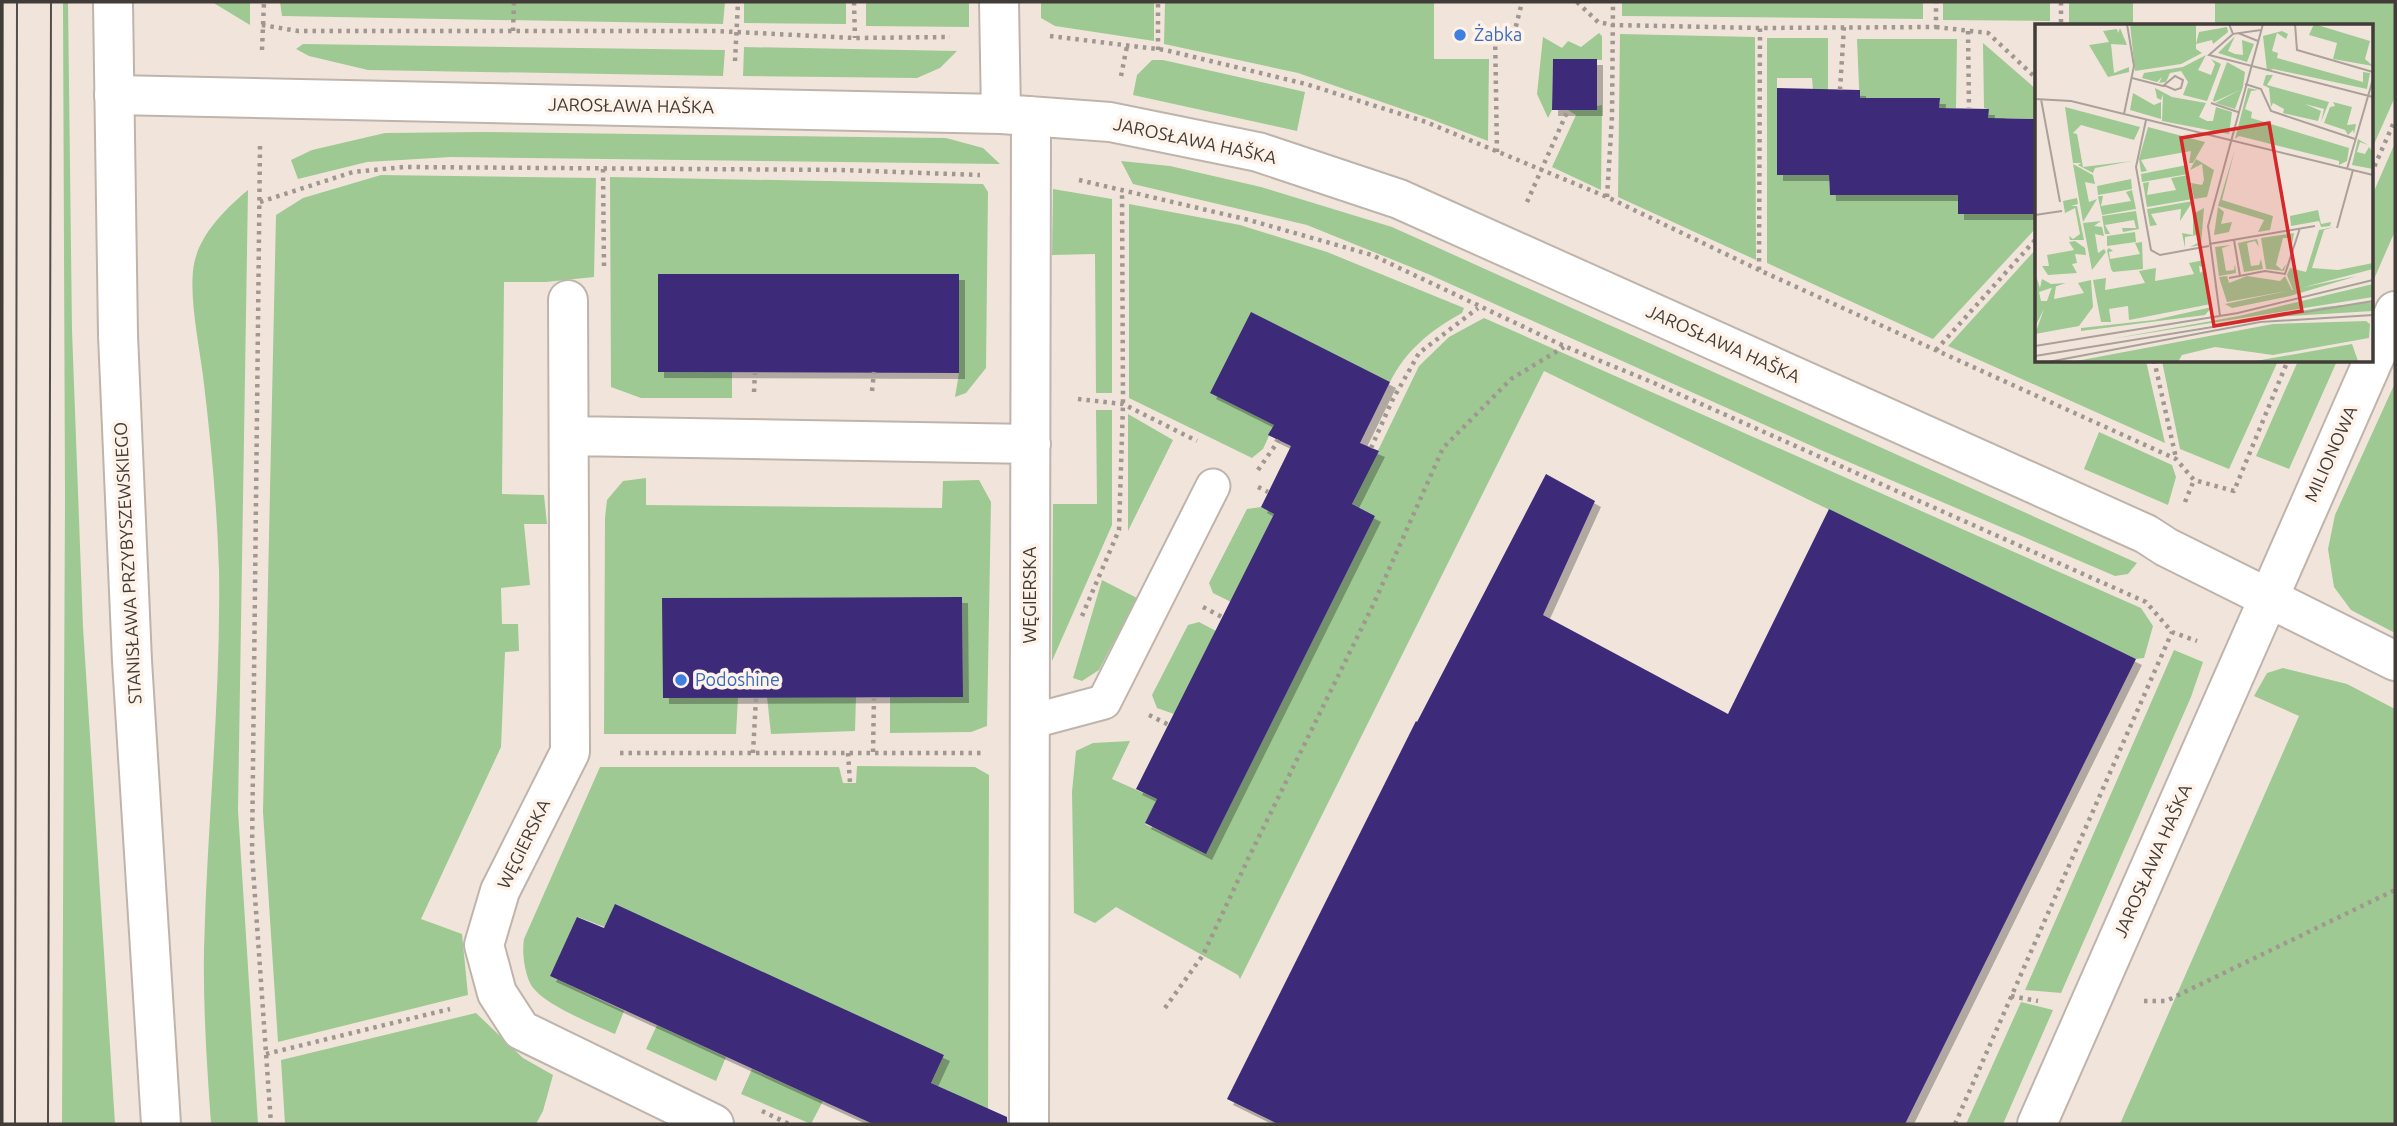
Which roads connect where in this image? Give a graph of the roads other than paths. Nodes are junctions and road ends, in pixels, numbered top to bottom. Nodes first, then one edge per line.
1 (113, 2) edge
2 (999, 2) edge
3 (114, 95) junction
4 (1016, 115) junction
5 (568, 300) dead end
6 (2395, 310) edge
7 (2372, 362) edge
8 (2372, 362) edge
9 (570, 436) junction
10 (1031, 444) junction
11 (1213, 486) dead end
12 (2267, 597) junction
13 (2395, 661) edge
14 (1030, 722) junction
15 (161, 1124) edge
16 (714, 1124) edge
17 (1029, 1124) edge
18 (2037, 1124) edge

1 - 3 street, STANISŁAWA PRZYBYSZEWSKIEGO
2 - 4 street, WĘGIERSKA
3 - 4 street, JAROSŁAWA HAŠKA
3 - 15 street, STANISŁAWA PRZYBYSZEWSKIEGO
4 - 10 street, WĘGIERSKA
4 - 12 street, JAROSŁAWA HAŠKA
5 - 9 street, WĘGIERSKA
6 - 7 street, MILIONOWA
8 - 12 street, MILIONOWA
9 - 10 street
9 - 16 street, WĘGIERSKA
10 - 14 street, WĘGIERSKA
11 - 14 lane
12 - 13 street, JAROSŁAWA HAŠKA
12 - 18 street, JAROSŁAWA HAŠKA
14 - 17 street, WĘGIERSKA

